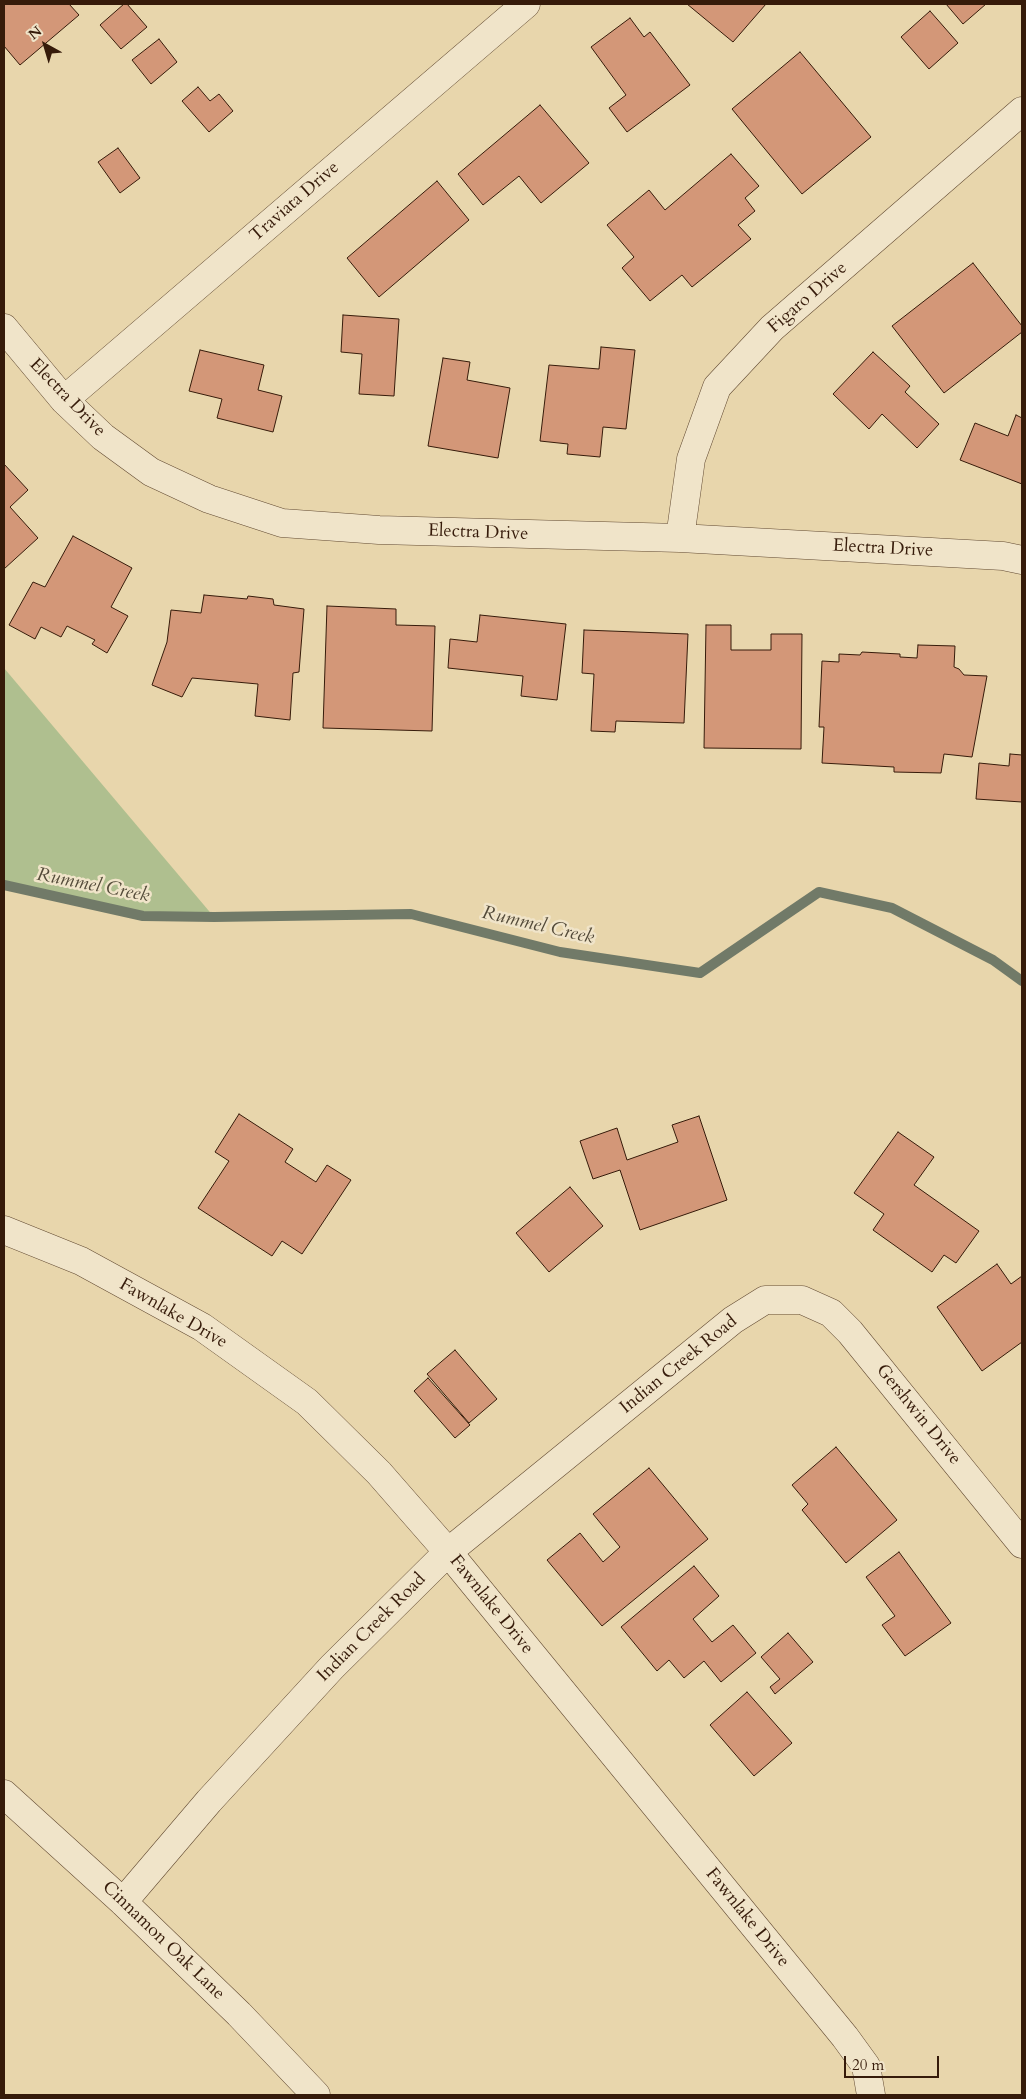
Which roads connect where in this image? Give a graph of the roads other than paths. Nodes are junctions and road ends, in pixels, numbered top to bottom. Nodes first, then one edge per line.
1 (526, 4) edge
2 (1022, 111) edge
3 (4, 328) edge
4 (64, 400) junction
5 (680, 538) junction
6 (1022, 560) edge
7 (4, 1230) edge
8 (802, 1300) joint
9 (1022, 1544) edge
10 (448, 1552) junction
11 (4, 1794) edge
12 (123, 1902) junction
13 (316, 2095) edge
14 (871, 2095) edge

1 - 4 street, Traviata Drive
2 - 5 street, Figaro Drive
3 - 4 street, Electra Drive
4 - 5 street, Electra Drive
5 - 6 street, Electra Drive
7 - 10 street, Fawnlake Drive
8 - 9 street, Gershwin Drive
8 - 10 street, Indian Creek Road
10 - 12 street, Indian Creek Road
10 - 14 street, Fawnlake Drive
11 - 12 street, Cinnamon Oak Lane
12 - 13 street, Cinnamon Oak Lane

